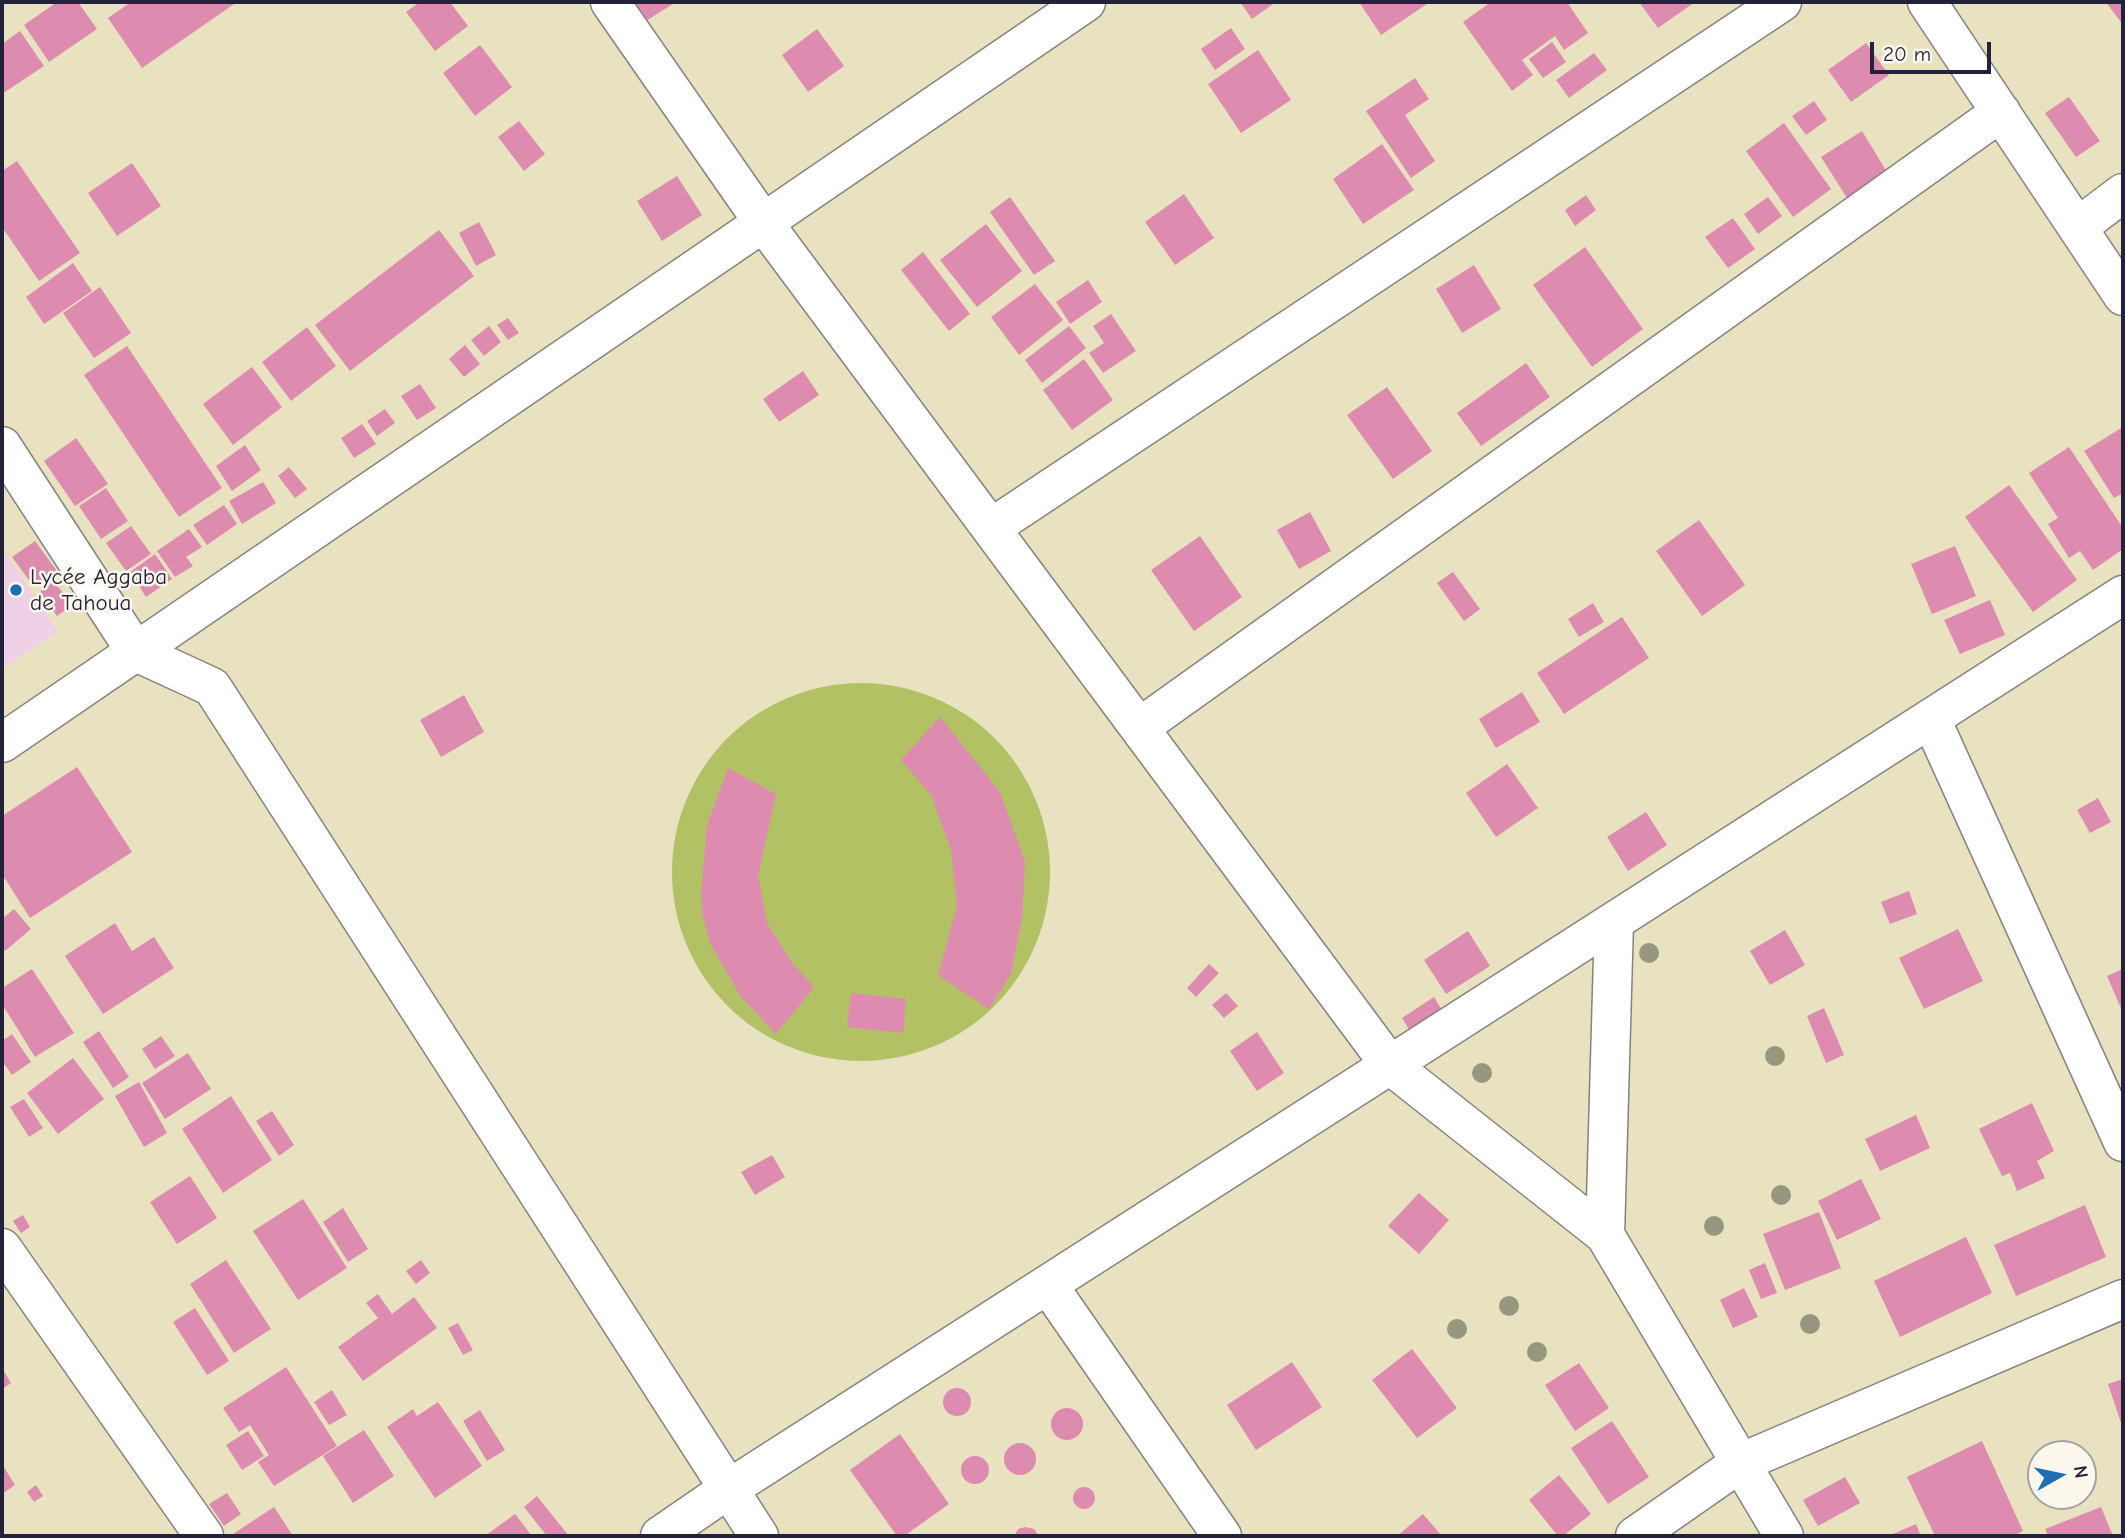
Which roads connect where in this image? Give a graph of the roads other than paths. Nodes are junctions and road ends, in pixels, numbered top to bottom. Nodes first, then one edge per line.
1 (610, 2) edge
2 (1086, 2) edge
3 (1782, 2) edge
4 (1927, 2) edge
5 (1049, 12) edge
6 (2001, 112) junction
7 (2123, 193) edge
8 (763, 222) junction
9 (2078, 227) junction
10 (2123, 296) edge
11 (2, 446) edge
12 (991, 528) junction
13 (2123, 595) edge
14 (135, 652) junction
15 (1931, 719) junction
16 (1140, 727) junction
17 (2, 743) edge
18 (1614, 922) junction
19 (1390, 1065) junction
20 (2123, 1142) edge
21 (1605, 1235) junction
22 (2, 1248) edge
23 (1048, 1285) junction
24 (2123, 1299) edge
25 (1740, 1463) junction
26 (727, 1490) junction
27 (204, 1536) edge
28 (660, 1536) edge
29 (759, 1536) edge
30 (1223, 1536) edge
31 (1634, 1536) edge
32 (1784, 1536) edge

1 - 8 street
2 - 5 street
3 - 12 street
4 - 6 street
5 - 8 street
6 - 9 street
6 - 16 street
7 - 9 street
8 - 12 street
8 - 14 street
9 - 10 street
11 - 14 street
12 - 16 street
13 - 15 street
14 - 17 street
14 - 26 street
15 - 18 street
15 - 20 street
16 - 19 street
18 - 19 street
18 - 21 street
19 - 21 street
19 - 23 street
21 - 25 street
22 - 27 street
23 - 26 street
23 - 30 street
24 - 25 street
25 - 31 street
25 - 32 street
26 - 28 street
26 - 29 street

